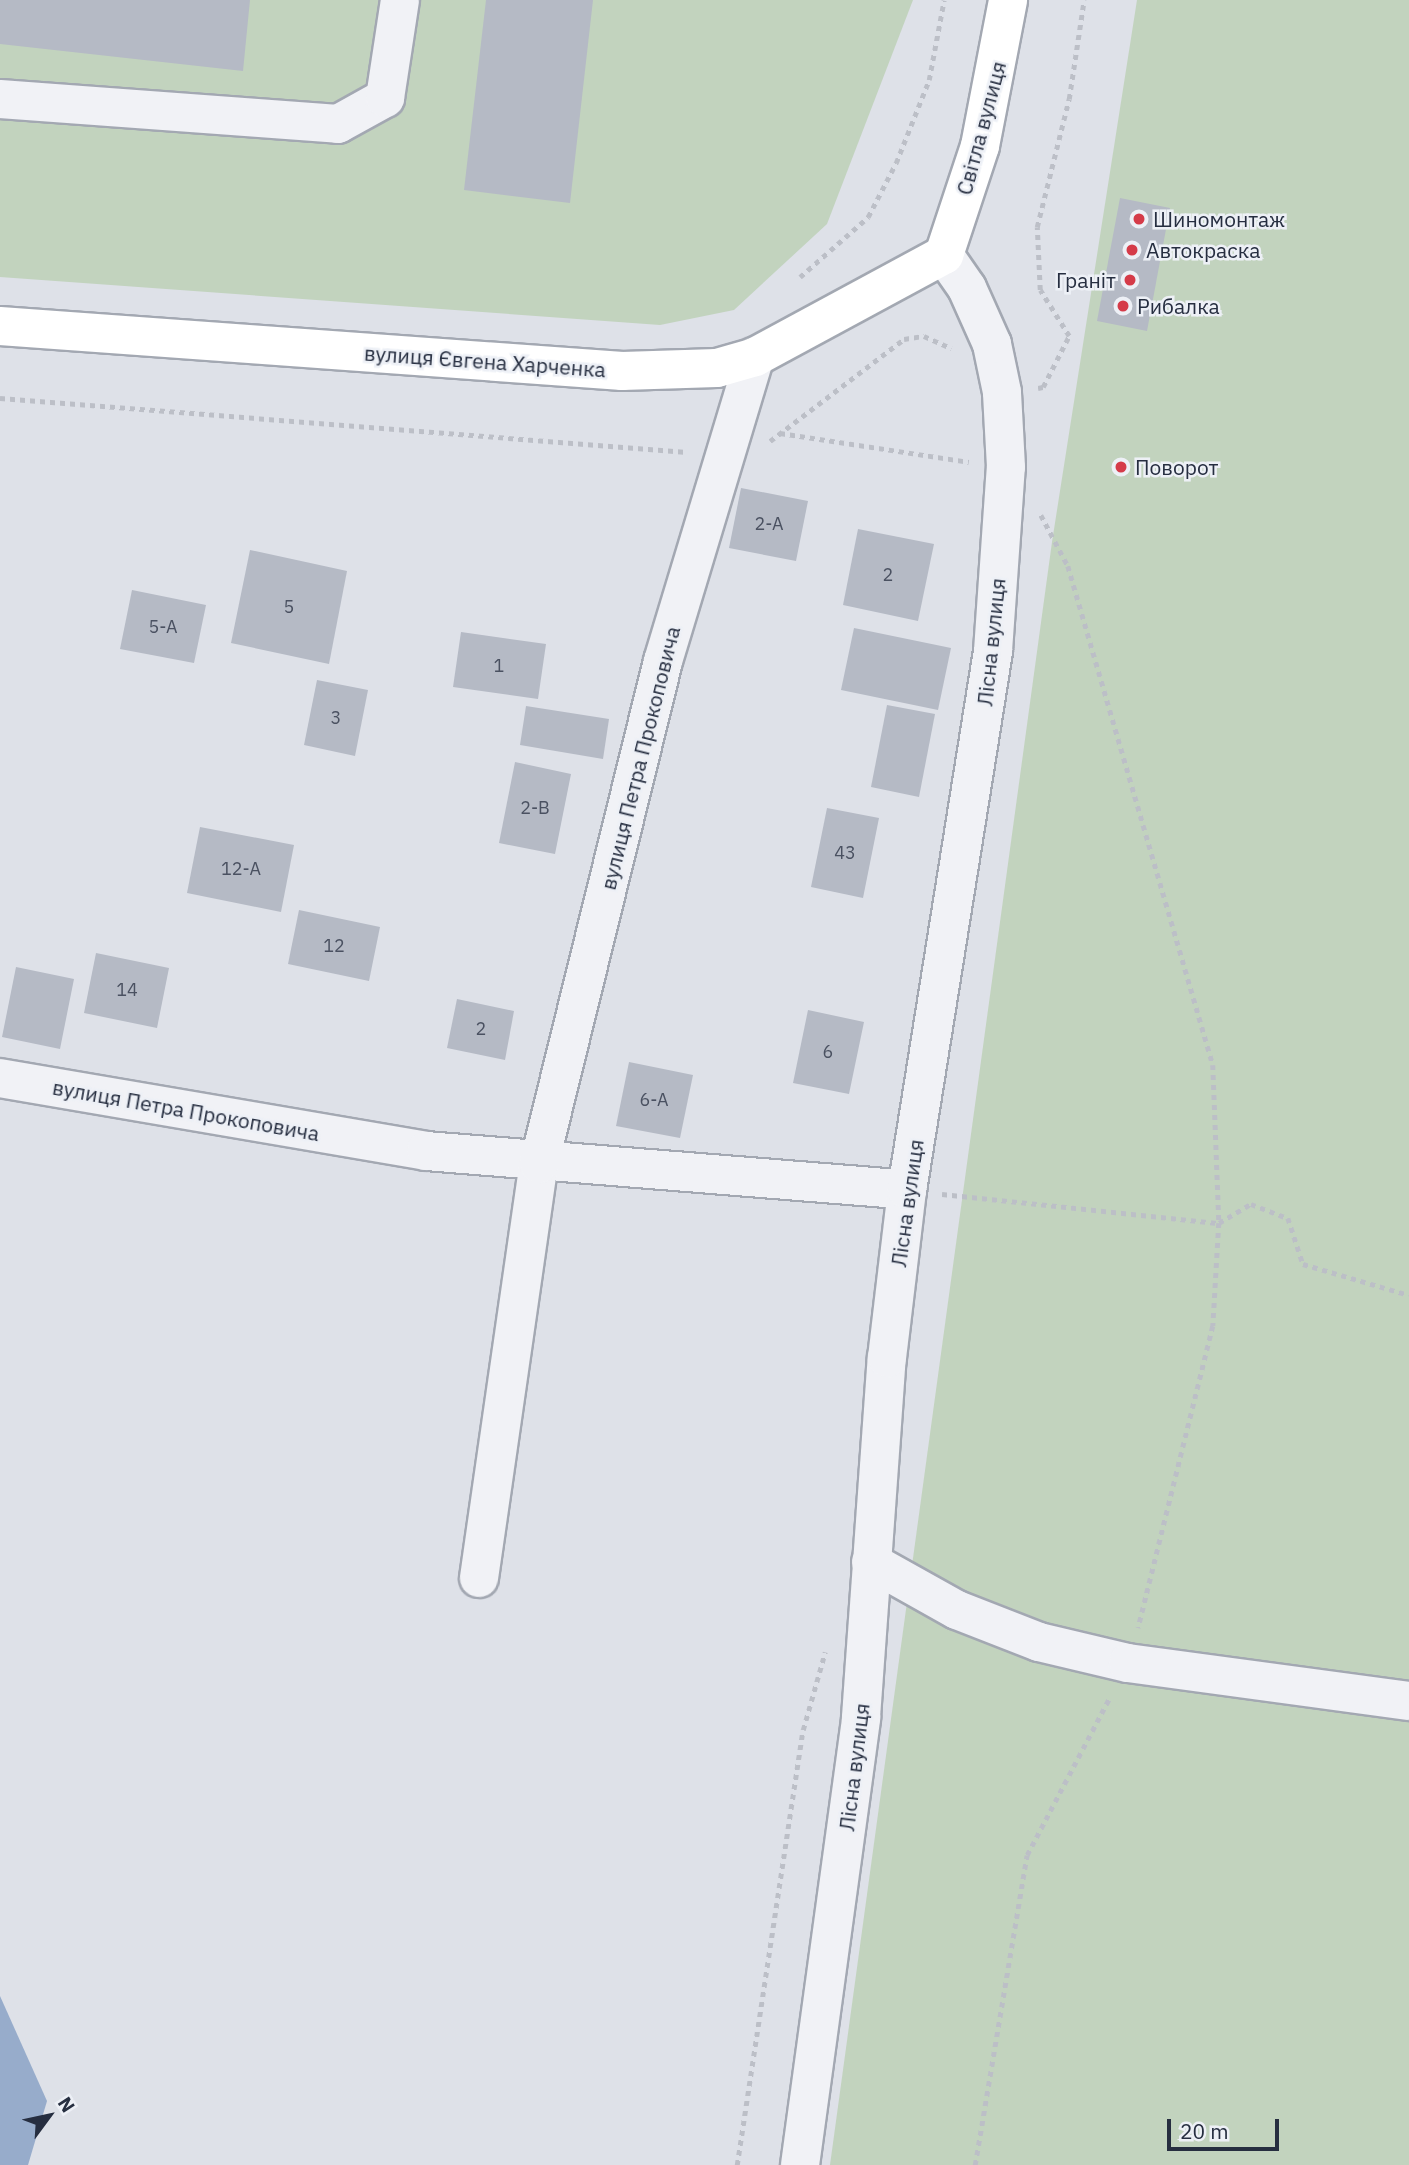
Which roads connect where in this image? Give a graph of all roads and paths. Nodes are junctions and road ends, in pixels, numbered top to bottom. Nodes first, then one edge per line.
1 (400, 0) edge
2 (944, 0) edge
3 (1008, 0) edge
4 (1084, 0) edge
5 (0, 99) edge
6 (944, 255) junction
7 (800, 277) dead end
8 (0, 326) edge
9 (958, 352) dead end
10 (755, 356) junction
11 (1043, 387) junction
12 (1002, 392) junction
13 (0, 398) edge
14 (1043, 401) dead end
15 (779, 433) junction
16 (726, 455) junction
17 (1006, 467) junction
18 (1040, 511) dead end
19 (0, 1079) edge
20 (539, 1164) junction
21 (907, 1190) junction
22 (1219, 1223) junction
23 (1409, 1295) edge
24 (871, 1562) junction
25 (479, 1578) dead end
26 (826, 1647) dead end
27 (1128, 1663) junction
28 (1409, 1700) edge
29 (737, 2165) edge
30 (800, 2165) edge
31 (975, 2165) edge

1 - 5 street
2 - 7 path
3 - 6 main road, Світла вулиця
4 - 11 path
6 - 10 main road, вулиця Євгена Харченка
6 - 12 street, Лісна вулиця
8 - 10 main road, вулиця Євгена Харченка
9 - 15 path
10 - 16 street, вулиця Петра Прокоповича
11 - 12 path
11 - 14 path
12 - 17 street, Лісна вулиця
13 - 16 path
15 - 16 path
15 - 17 path
16 - 20 street, вулиця Петра Прокоповича
17 - 21 street, Лісна вулиця
18 - 22 path
19 - 20 street, вулиця Петра Прокоповича
20 - 21 street, вулиця Петра Прокоповича
20 - 25 street, вулиця Петра Прокоповича
21 - 22 path
21 - 24 street, Лісна вулиця
22 - 23 path
22 - 27 path
24 - 27 street
24 - 30 street, Лісна вулиця
26 - 29 path
27 - 28 street
27 - 31 path

